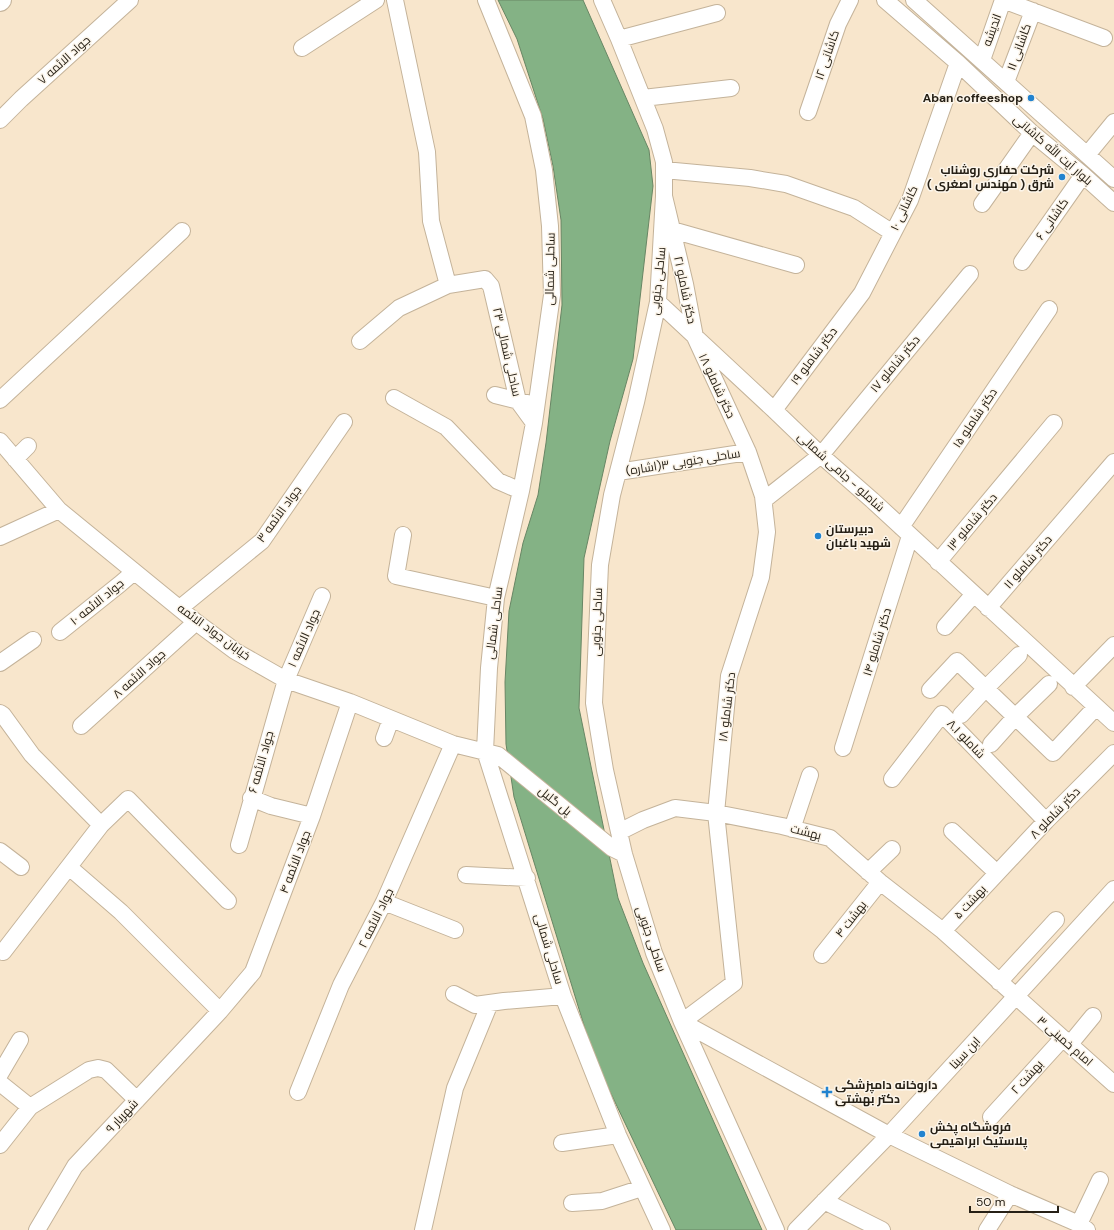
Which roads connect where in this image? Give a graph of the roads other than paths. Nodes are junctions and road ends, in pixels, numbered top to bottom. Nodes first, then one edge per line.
1 (130, 0) edge
2 (376, 0) edge
3 (395, 0) edge
4 (486, 0) edge
5 (850, 0) edge
6 (885, 0) edge
7 (914, 0) edge
8 (1003, 0) edge
9 (603, 1) edge
10 (1032, 11) junction
11 (717, 13) dead end
12 (1104, 38) dead end
13 (619, 39) junction
14 (302, 48) dead end
15 (982, 60) junction
16 (958, 63) junction
17 (1006, 82) junction
18 (731, 88) dead end
19 (643, 98) junction
20 (808, 112) dead end
21 (0, 120) edge
22 (1114, 122) edge
23 (1032, 133) junction
24 (1087, 155) junction
25 (664, 170) junction
26 (1083, 175) junction
27 (1114, 179) edge
28 (664, 196) junction
29 (1114, 203) edge
30 (982, 204) dead end
31 (672, 230) junction
32 (182, 231) dead end
33 (893, 233) junction
34 (1022, 262) dead end
35 (796, 265) dead end
36 (970, 274) dead end
37 (448, 285) junction
38 (658, 302) junction
39 (855, 302) joint
40 (1049, 309) dead end
41 (695, 337) junction
42 (360, 341) dead end
43 (495, 395) dead end
44 (394, 398) dead end
45 (0, 400) edge
46 (518, 401) junction
47 (537, 405) junction
48 (774, 410) junction
49 (344, 422) dead end
50 (1054, 423) dead end
51 (534, 424) junction
52 (0, 441) edge
53 (28, 446) dead end
54 (748, 452) junction
55 (821, 455) junction
56 (15, 459) junction
57 (1114, 462) edge
58 (618, 472) junction
59 (521, 491) junction
60 (764, 500) junction
61 (59, 510) junction
62 (906, 532) junction
63 (403, 535) dead end
64 (0, 537) edge
65 (938, 562) junction
66 (134, 572) junction
67 (974, 594) junction
68 (322, 596) dead end
69 (496, 598) junction
70 (180, 608) junction
71 (988, 608) junction
72 (196, 622) junction
73 (945, 627) dead end
74 (60, 632) dead end
75 (33, 640) dead end
76 (1114, 645) edge
77 (1019, 655) dead end
78 (0, 663) edge
79 (286, 680) junction
80 (1049, 684) dead end
81 (1073, 686) junction
82 (986, 688) junction
83 (930, 690) dead end
84 (350, 702) junction
85 (1096, 707) junction
86 (0, 712) edge
87 (962, 715) dead end
88 (1015, 717) junction
89 (391, 719) junction
90 (1114, 723) edge
91 (81, 726) dead end
92 (384, 738) dead end
93 (453, 744) junction
94 (991, 744) dead end
95 (843, 748) dead end
96 (492, 753) junction
97 (1114, 753) edge
98 (810, 776) dead end
99 (892, 779) dead end
100 (251, 798) junction
101 (716, 813) junction
102 (312, 816) junction
103 (1046, 821) junction
104 (101, 825) junction
105 (792, 829) junction
106 (952, 830) dead end
107 (619, 832) junction
108 (239, 845) dead end
109 (892, 849) dead end
110 (0, 851) edge
111 (618, 851) junction
112 (21, 867) dead end
113 (69, 867) junction
114 (997, 873) junction
115 (466, 875) dead end
116 (874, 877) junction
117 (527, 878) junction
118 (1114, 890) edge
119 (228, 901) dead end
120 (384, 902) junction
121 (1056, 920) dead end
122 (455, 930) dead end
123 (943, 931) junction
124 (3, 952) dead end
125 (822, 955) dead end
126 (999, 982) junction
127 (454, 994) dead end
128 (563, 996) junction
129 (1016, 998) junction
130 (490, 1003) junction
131 (220, 1011) junction
132 (1092, 1016) dead end
133 (682, 1022) junction
134 (20, 1040) dead end
135 (1066, 1041) junction
136 (0, 1074) edge
137 (0, 1083) edge
138 (1114, 1084) edge
139 (298, 1092) dead end
140 (137, 1100) junction
141 (30, 1107) junction
142 (991, 1117) dead end
143 (618, 1135) junction
144 (889, 1135) junction
145 (562, 1143) dead end
146 (0, 1145) edge
147 (1100, 1180) dead end
148 (642, 1188) junction
149 (1010, 1194) junction
150 (824, 1201) junction
151 (572, 1204) dead end
152 (1083, 1227) edge
153 (37, 1230) edge
154 (423, 1230) edge
155 (662, 1230) edge
156 (776, 1230) edge
157 (796, 1230) edge
158 (882, 1230) edge
159 (987, 1230) edge

1 - 21 street, جواد الائمه ۷
2 - 14 street
3 - 37 street
4 - 47 street, ساحلی شمالی
5 - 20 street, کاشانی ۱۲
6 - 16 street, بلوار آیت الله کاشانی
7 - 15 street, بلوار آیت الله کاشانی
8 - 10 street
8 - 15 street, اندیشه
9 - 13 street, ساحلی جنوبی
10 - 12 street
10 - 17 street, کاشانی ۱۱
11 - 13 street
13 - 19 street, ساحلی جنوبی
15 - 17 street, بلوار آیت الله کاشانی
16 - 23 street, بلوار آیت الله کاشانی
16 - 33 street, کاشانی ۱۰
17 - 24 street, بلوار آیت الله کاشانی
18 - 19 street
19 - 25 street, ساحلی جنوبی
22 - 24 street
23 - 26 street, بلوار آیت الله کاشانی
23 - 30 street
24 - 27 street, بلوار آیت الله کاشانی
25 - 28 street, ساحلی جنوبی
25 - 33 street
26 - 29 street, بلوار آیت الله کاشانی
26 - 34 street, کاشانی ۶
28 - 31 street, دکتر شاملو ۲۱
28 - 38 street, ساحلی جنوبی
31 - 35 street
31 - 41 street, دکتر شاملو ۲۱
32 - 45 street
33 - 39 street, کاشانی ۱۰
36 - 55 street, دکتر شاملو ۱۷
37 - 42 street
37 - 46 street, ساحلی شمالی ۲۳
38 - 41 street, شاملو - جامی شمالی
38 - 58 street, ساحلی جنوبی
39 - 48 street, دکتر شاملو ۱۹
40 - 62 street, دکتر شاملو ۱۵
41 - 48 street, شاملو - جامی شمالی
41 - 54 street, دکتر شاملو ۱۸
43 - 46 street
44 - 59 street
46 - 47 street
46 - 51 street, ساحلی شمالی ۲۳
47 - 51 street, ساحلی شمالی
48 - 55 street, شاملو - جامی شمالی
49 - 70 street, جواد الائمه ۳
50 - 65 street, دکتر شاملو ۱۳
51 - 59 street, ساحلی شمالی
52 - 56 street, خیابان جواد الائمه
53 - 56 street
54 - 58 street, ساحلی جنوبی ۳(اشاره)
54 - 60 street, دکتر شاملو ۱۸
55 - 60 street, دکتر شاملو ۱۷
55 - 62 street, شاملو - جامی شمالی
56 - 61 street, خیابان جواد الائمه
57 - 71 street, دکتر شاملو ۱۱
58 - 107 street, ساحلی جنوبی
59 - 69 street, ساحلی شمالی
60 - 101 street, دکتر شاملو ۱۸
61 - 64 street
61 - 66 street, خیابان جواد الائمه
62 - 65 street, شاملو - جامی شمالی
62 - 95 street, دکتر شاملو ۱۴
63 - 69 street
65 - 67 street, شاملو - جامی شمالی
66 - 70 street, خیابان جواد الائمه
66 - 74 street, جواد الائمه ۱۰
67 - 71 street, شاملو - جامی شمالی
67 - 73 street
68 - 79 street, جواد الائمه ۱
69 - 96 street, ساحلی شمالی
70 - 72 street, خیابان جواد الائمه
71 - 81 street, شاملو - جامی شمالی
72 - 79 street, خیابان جواد الائمه
72 - 91 street, جواد الائمه ۸
75 - 78 street
76 - 81 street
77 - 82 street
79 - 84 street, خیابان جواد الائمه
79 - 100 street, جواد الائمه ۶
80 - 88 street
81 - 85 street, شاملو - جامی شمالی
82 - 83 street
82 - 87 street
82 - 88 street
84 - 89 street, خیابان جواد الائمه
84 - 102 street, جواد الائمه ۴
85 - 88 street
85 - 90 street, شاملو - جامی شمالی
86 - 104 street
88 - 94 street
89 - 92 street
89 - 93 street, خیابان جواد الائمه
93 - 96 street, خیابان جواد الائمه
93 - 120 street, جواد الائمه ۲
96 - 111 street, پل گلیل
96 - 117 street, ساحلی شمالی
97 - 103 street, دکتر شاملو ۸
98 - 105 street
99 - 103 street, شاملو ۸.۱
100 - 102 street
100 - 108 street, جواد الائمه ۶
101 - 105 street, بهشت
101 - 107 street, بهشت
101 - 133 street, دکتر شاملو ۱۸
102 - 131 street, جواد الائمه ۴
103 - 114 street, دکتر شاملو ۸
104 - 113 street
104 - 119 street
105 - 116 street, بهشت
106 - 114 street
107 - 111 street, ساحلی جنوبی
109 - 116 street, بهشت ۴
110 - 112 street
111 - 133 street, ساحلی جنوبی
113 - 124 street
113 - 131 street
114 - 123 street, بهشت ۵
115 - 117 street
116 - 123 street, بهشت
116 - 125 street, بهشت ۴
117 - 128 street, ساحلی شمالی
118 - 129 street, ابن سینا
120 - 122 street
120 - 139 street, جواد الائمه ۲
121 - 126 street
123 - 126 street
126 - 129 street
127 - 130 street
128 - 130 street
128 - 143 street, ساحلی شمالی
129 - 135 street, امام خمینی ۳
129 - 144 street, ابن سینا
130 - 154 street
131 - 140 street, شهریار ۹
132 - 135 street, بهشت ۲
133 - 144 street
133 - 156 street, ساحلی جنوبی
134 - 136 street
135 - 138 street, امام خمینی ۳
135 - 142 street, بهشت ۲
137 - 141 street
140 - 141 street
140 - 153 street, شهریار ۹
141 - 146 street
143 - 145 street
143 - 148 street, ساحلی شمالی
144 - 149 street
144 - 150 street, ابن سینا
147 - 152 street
148 - 151 street
148 - 155 street, ساحلی شمالی
149 - 152 street
149 - 159 street
150 - 157 street, ابن سینا
150 - 158 street

